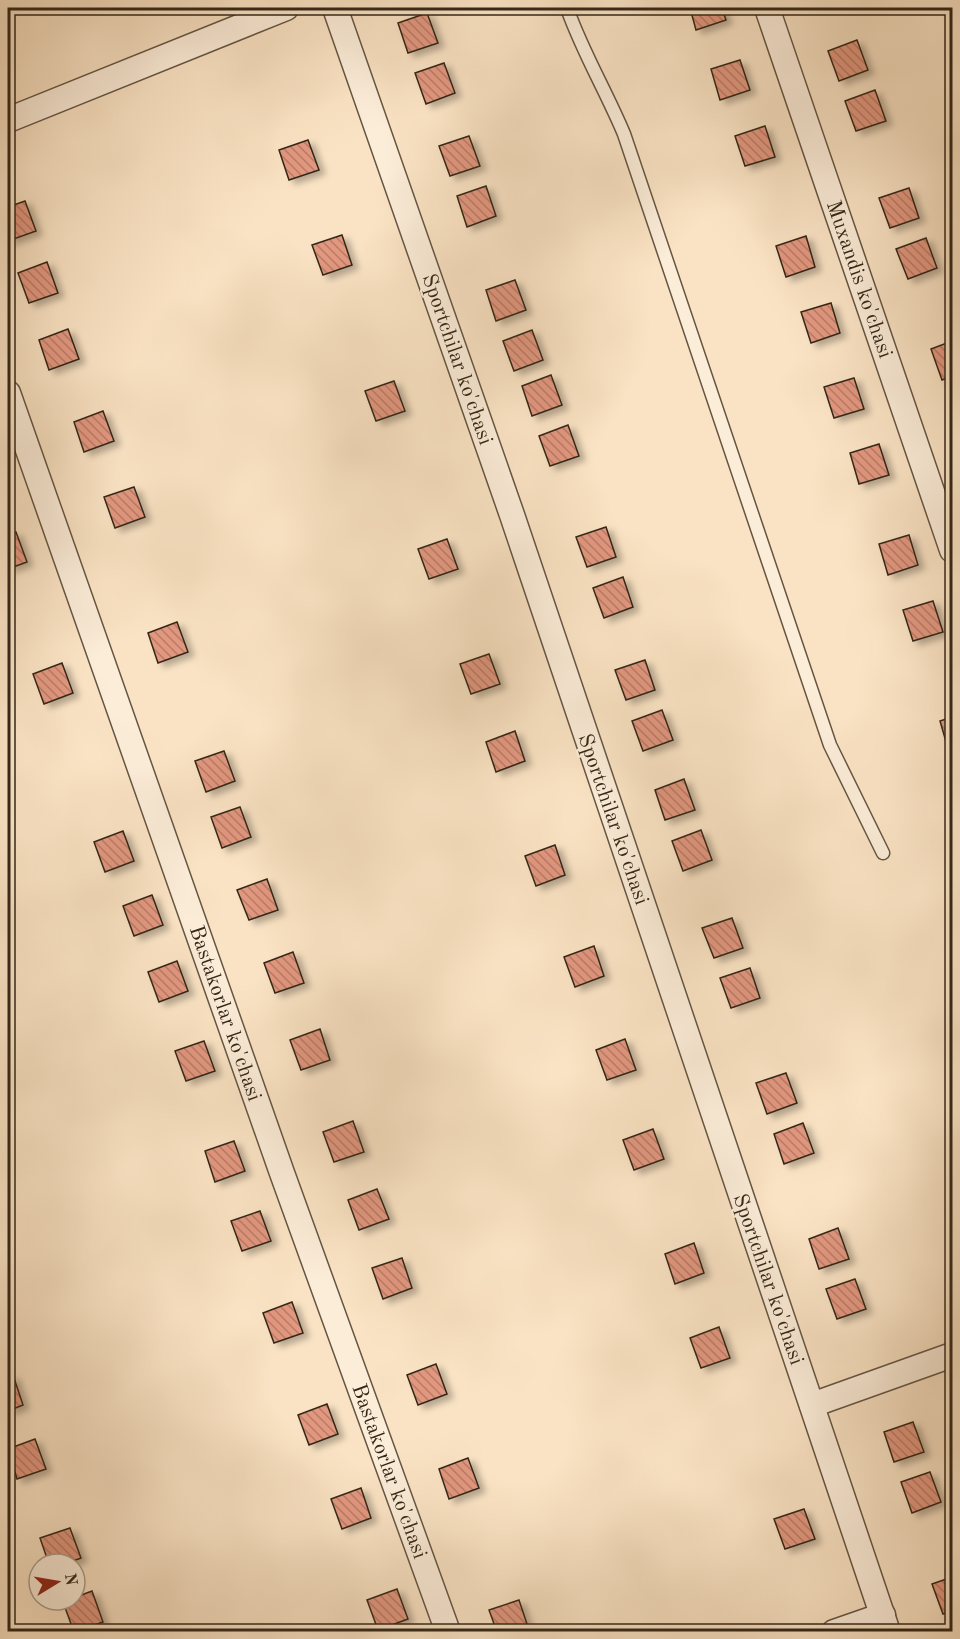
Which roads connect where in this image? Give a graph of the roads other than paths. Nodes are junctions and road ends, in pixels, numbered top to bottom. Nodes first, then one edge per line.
1 (286, 8) edge
2 (335, 8) edge
3 (567, 8) edge
4 (766, 8) edge
5 (8, 120) edge
6 (8, 393) edge
7 (952, 550) edge
8 (883, 853) dead end
9 (952, 1355) edge
10 (812, 1405) junction
11 (886, 1623) edge
12 (448, 1632) edge
13 (834, 1632) edge

1 - 5 street
2 - 10 street, Sportchilar ko'chasi
3 - 8 lane
4 - 7 street, Muxandis ko'chasi
6 - 12 street, Bastakorlar ko'chasi
9 - 10 street
10 - 11 street, Sportchilar ko'chasi
11 - 13 street

